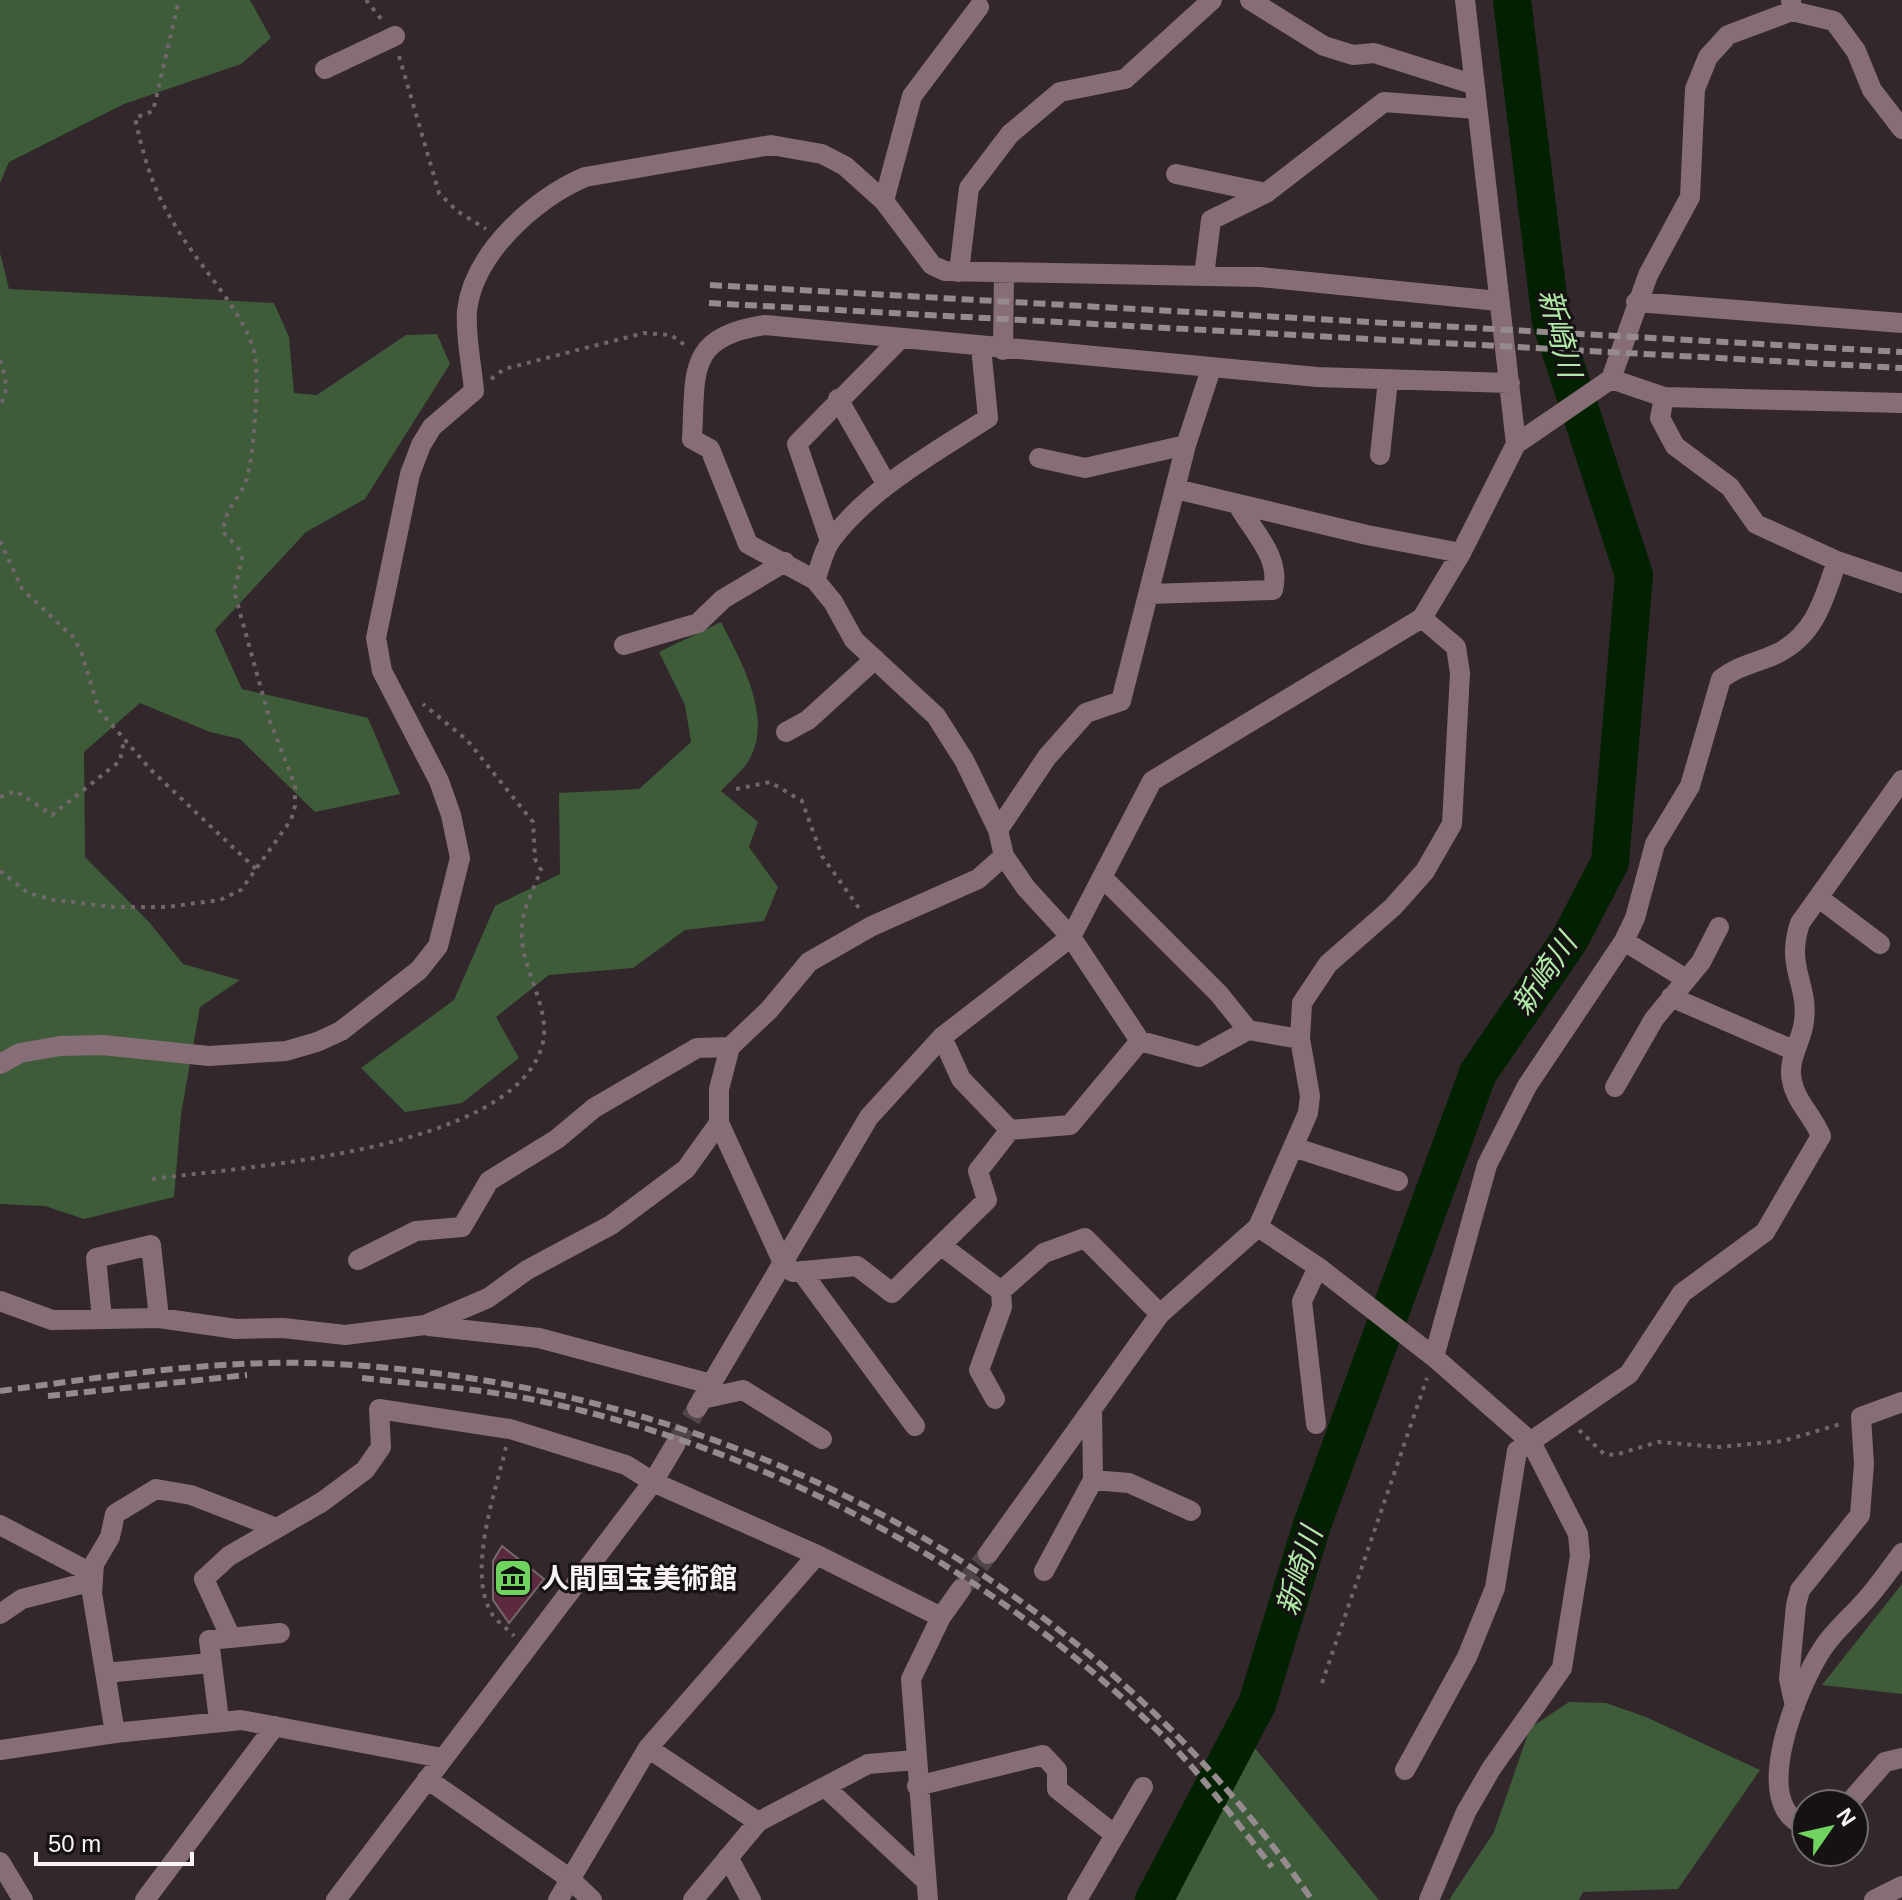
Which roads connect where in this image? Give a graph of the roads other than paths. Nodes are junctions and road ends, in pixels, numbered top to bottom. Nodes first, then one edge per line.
1 (1212, 0) edge
2 (1250, 0) edge
3 (1465, 0) edge
4 (1791, 6) edge
5 (979, 7) dead end
6 (395, 36) road end
7 (325, 69) dead end
8 (1472, 84) junction
9 (1476, 109) junction
10 (1902, 129) edge
11 (1176, 174) dead end
12 (1266, 193) junction
13 (884, 201) junction
14 (959, 272) junction
15 (1004, 273) junction
16 (1204, 276) junction
17 (1498, 301) junction
18 (1636, 302) junction
19 (1902, 323) edge
20 (900, 339) junction
21 (981, 347) junction
22 (1003, 350) junction
23 (1211, 369) junction
24 (1388, 380) junction
25 (1510, 383) junction
26 (1605, 383) junction
27 (1664, 397) junction
28 (838, 399) junction
29 (1902, 403) edge
30 (1516, 444) junction
31 (1186, 445) junction
32 (1380, 455) dead end
33 (1039, 458) dead end
34 (887, 485) junction
35 (1176, 489) junction
36 (1238, 505) junction
37 (830, 541) junction
38 (1461, 553) junction
39 (1837, 561) junction
40 (785, 562) junction
41 (815, 580) junction
42 (1902, 583) edge
43 (1149, 594) junction
44 (1422, 618) junction
45 (624, 645) dead end
46 (875, 659) junction
47 (786, 732) dead end
48 (1902, 780) edge
49 (998, 830) junction
50 (1004, 856) junction
51 (1102, 877) junction
52 (1819, 898) junction
53 (1719, 927) dead end
54 (1071, 937) junction
55 (1624, 941) junction
56 (1880, 944) dead end
57 (1686, 979) junction
58 (1671, 997) junction
59 (1248, 1030) junction
60 (942, 1037) junction
61 (1300, 1039) junction
62 (1140, 1041) junction
63 (730, 1047) junction
64 (1793, 1050) junction
65 (0, 1064) edge
66 (1615, 1087) dead end
67 (719, 1123) junction
68 (1010, 1130) junction
69 (1293, 1147) junction
70 (1398, 1181) dead end
71 (1258, 1227) junction
72 (942, 1246) junction
73 (358, 1260) dead end
74 (1318, 1267) junction
75 (792, 1268) junction
76 (1001, 1291) junction
77 (0, 1301) edge
78 (1160, 1314) junction
79 (159, 1318) junction
80 (102, 1319) junction
81 (425, 1325) junction
82 (1427, 1351) junction
83 (703, 1397) junction
84 (995, 1399) dead end
85 (1902, 1402) edge
86 (1092, 1411) junction
87 (1316, 1424) dead end
88 (915, 1426) dead end
89 (822, 1439) dead end
90 (1531, 1442) junction
91 (675, 1445) tunnel mouth
92 (1093, 1480) junction
93 (653, 1482) junction
94 (1191, 1511) dead end
95 (0, 1525) edge
96 (274, 1527) junction
97 (1902, 1553) edge
98 (988, 1554) tunnel mouth
99 (817, 1555) junction
100 (1044, 1571) dead end
101 (93, 1578) junction
102 (961, 1589) tunnel mouth
103 (0, 1614) edge
104 (941, 1617) junction
105 (280, 1633) dead end
106 (231, 1638) junction
107 (210, 1663) junction
108 (105, 1673) junction
109 (1795, 1706) junction
110 (219, 1720) junction
111 (275, 1726) junction
112 (115, 1733) junction
113 (648, 1748) junction
114 (0, 1750) edge
115 (442, 1758) junction
116 (1902, 1758) edge
117 (915, 1760) junction
118 (1405, 1770) dead end
119 (427, 1779) junction
120 (917, 1786) junction
121 (825, 1787) junction
122 (1143, 1787) dead end
123 (1862, 1788) edge
124 (1790, 1814) edge
125 (758, 1822) junction
126 (1115, 1835) junction
127 (728, 1857) junction
128 (0, 1862) edge
129 (569, 1878) junction
130 (1902, 1886) edge
131 (927, 1891) edge
132 (23, 1900) edge
133 (145, 1900) edge
134 (336, 1900) edge
135 (558, 1900) edge
136 (592, 1900) edge
137 (693, 1900) edge
138 (751, 1900) edge
139 (1077, 1900) edge
140 (1429, 1900) edge
141 (1874, 1900) edge

1 - 14 street
2 - 8 street
3 - 8 street
4 - 10 street
4 - 18 street
5 - 13 street
6 - 7 street
8 - 9 street
9 - 12 street
9 - 17 street
11 - 12 street
12 - 16 street
13 - 14 street
13 - 65 street
14 - 15 street
15 - 16 street
15 - 22 street
16 - 17 street
17 - 25 street
18 - 19 street
18 - 26 street
20 - 21 street
20 - 28 street
20 - 40 street
21 - 22 street
21 - 34 street
22 - 23 street
23 - 24 street
23 - 31 street
24 - 25 street
24 - 32 street
25 - 30 street
26 - 27 street
26 - 30 street
27 - 29 street
27 - 39 street
28 - 34 street
28 - 37 street
30 - 38 street
31 - 33 street
31 - 35 street
34 - 37 street
35 - 36 street
35 - 43 street
36 - 38 street
36 - 43 street
37 - 41 street
38 - 44 street
39 - 42 street
39 - 55 street
40 - 41 street
40 - 45 street
41 - 46 street
43 - 49 street
44 - 51 street
44 - 61 street
46 - 47 street
46 - 49 street
48 - 52 street
49 - 50 street
50 - 54 street
50 - 63 street
51 - 54 street
51 - 59 street
52 - 56 street
52 - 64 street
53 - 57 street
54 - 60 street
54 - 62 street
55 - 57 street
55 - 82 street
57 - 58 street
58 - 64 street
58 - 66 street
59 - 61 street
59 - 62 street
60 - 68 street
60 - 75 street
61 - 69 street
62 - 68 street
63 - 67 street
63 - 73 street
64 - 90 street
67 - 75 street
67 - 81 street
68 - 72 street
69 - 70 street
69 - 71 street
71 - 74 street
71 - 78 street
72 - 75 street
72 - 76 street
74 - 82 street
74 - 87 street
75 - 83 street
75 - 88 street
76 - 78 street
76 - 84 street
77 - 80 street
78 - 86 street
79 - 80 street
79 - 80 street
79 - 81 street
81 - 83 street
82 - 90 street
83 - 89 street
85 - 109 street
86 - 92 street
86 - 98 street
90 - 118 street
90 - 140 street
91 - 93 street
92 - 94 street
92 - 100 street
93 - 96 street
93 - 99 street
93 - 115 street
95 - 101 street
96 - 101 street
96 - 106 street
97 - 109 street
99 - 104 street
99 - 113 street
101 - 103 street
101 - 108 street
102 - 104 street
104 - 117 street
105 - 106 street
106 - 107 street
107 - 108 street
107 - 110 street
108 - 112 street
109 - 124 street
110 - 111 street
110 - 112 street
111 - 115 street
111 - 133 street
112 - 114 street
113 - 125 street
113 - 129 street
115 - 119 street
116 - 123 street
117 - 120 street
117 - 121 street
119 - 129 street
119 - 134 street
120 - 126 street
120 - 131 street
121 - 125 street
121 - 131 street
122 - 126 street
125 - 127 street
126 - 139 street
127 - 137 street
127 - 138 street
128 - 132 street
129 - 135 street
129 - 136 street
130 - 141 street

